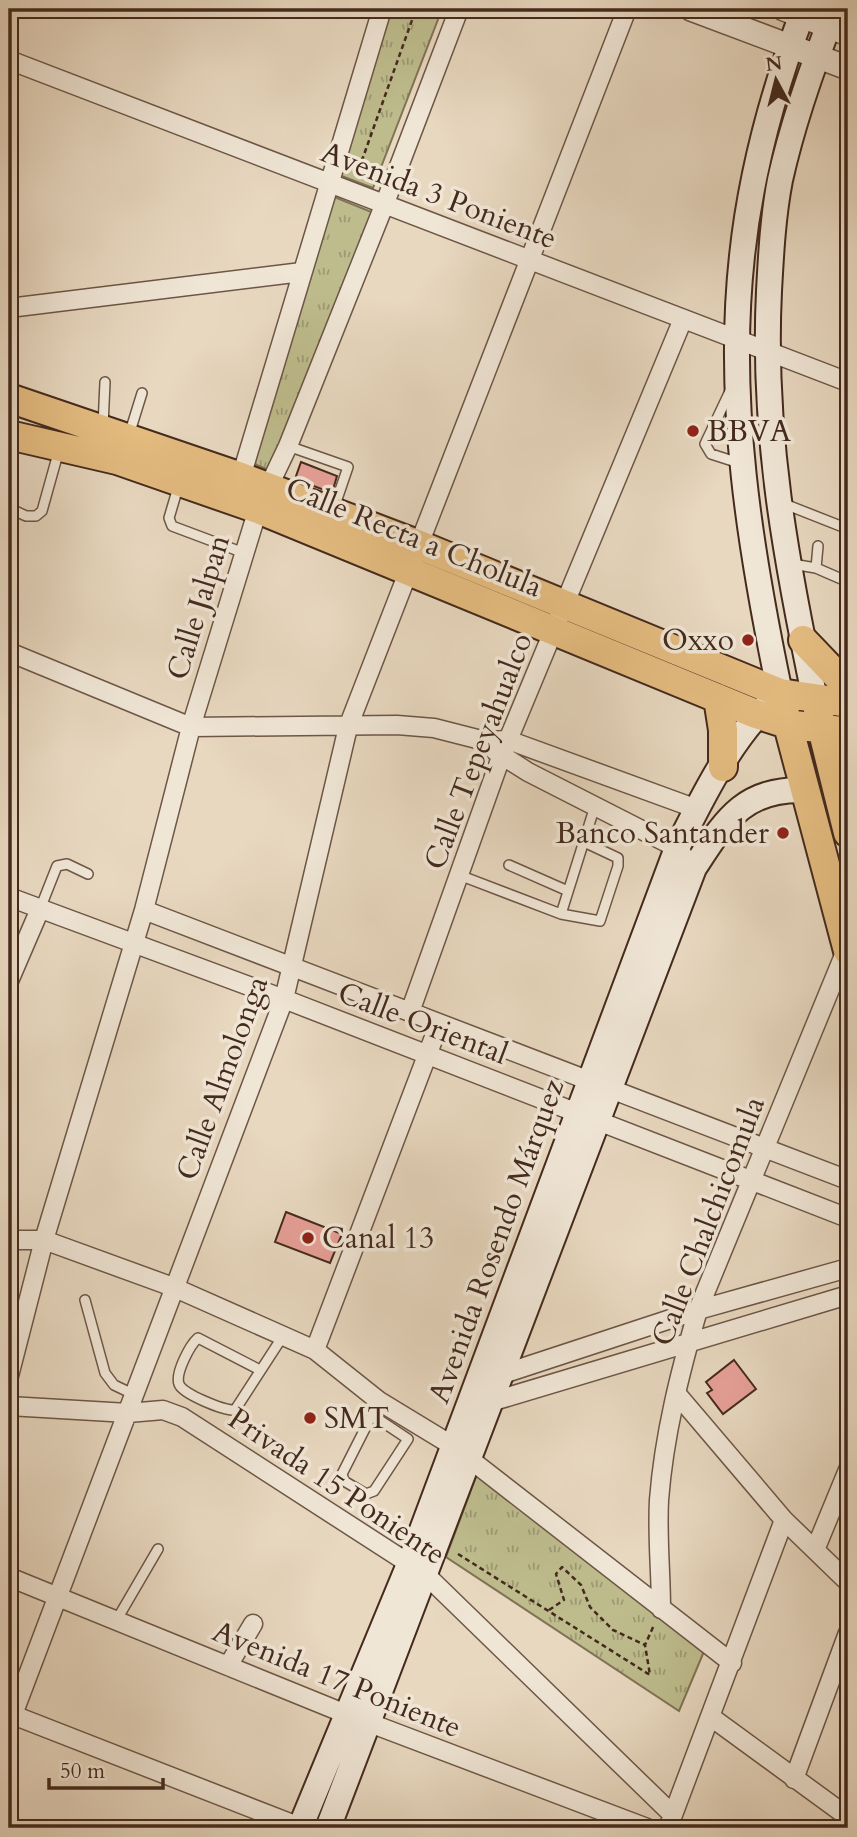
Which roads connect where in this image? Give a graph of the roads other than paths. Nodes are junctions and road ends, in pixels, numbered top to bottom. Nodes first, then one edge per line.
1 (382, 9) edge
2 (459, 9) edge
3 (627, 9) edge
4 (691, 9) edge
5 (796, 11) edge
6 (837, 23) edge
7 (790, 46) junction
8 (816, 56) junction
9 (9, 60) edge
10 (848, 68) edge
11 (330, 182) junction
12 (385, 203) junction
13 (529, 260) junction
14 (302, 272) junction
15 (9, 308) edge
16 (683, 319) junction
17 (737, 340) junction
18 (766, 350) junction
19 (738, 375) junction
20 (105, 382) dead end
21 (848, 382) edge
22 (142, 393) dead end
23 (9, 398) edge
24 (115, 433) junction
25 (9, 435) edge
26 (60, 444) junction
27 (288, 446) junction
28 (744, 465) junction
29 (241, 477) junction
30 (179, 482) junction
31 (263, 499) junction
32 (777, 502) junction
33 (9, 508) edge
34 (332, 512) junction
35 (843, 527) dead end
36 (818, 546) dead end
37 (244, 553) junction
38 (413, 557) junction
39 (787, 564) junction
40 (816, 568) junction
41 (846, 581) dead end
42 (561, 617) junction
43 (803, 640) junction
44 (9, 652) edge
45 (848, 687) edge
46 (780, 693) junction
47 (718, 698) junction
48 (815, 699) junction
49 (848, 703) edge
50 (756, 713) junction
51 (787, 724) junction
52 (191, 727) junction
53 (348, 727) junction
54 (835, 731) edge
55 (508, 740) junction
56 (485, 741) junction
57 (501, 757) junction
58 (723, 767) junction
59 (842, 777) edge
60 (804, 790) junction
61 (595, 806) junction
62 (696, 809) junction
63 (848, 833) edge
64 (584, 842) junction
65 (677, 848) junction
66 (509, 865) dead end
67 (694, 868) junction
68 (88, 874) dead end
69 (459, 875) junction
70 (568, 891) junction
71 (9, 897) edge
72 (40, 909) junction
73 (144, 911) junction
74 (561, 914) junction
75 (134, 942) junction
76 (848, 949) edge
77 (293, 967) junction
78 (9, 981) edge
79 (284, 999) junction
80 (410, 1012) junction
81 (439, 1024) junction
82 (428, 1055) junction
83 (600, 1085) junction
84 (587, 1117) junction
85 (764, 1147) junction
86 (752, 1180) junction
87 (848, 1180) edge
88 (848, 1218) edge
89 (9, 1240) edge
90 (44, 1240) junction
91 (848, 1268) edge
92 (173, 1287) junction
93 (848, 1295) edge
94 (85, 1300) dead end
95 (698, 1310) junction
96 (283, 1336) junction
97 (688, 1343) junction
98 (316, 1350) junction
99 (260, 1370) junction
100 (501, 1375) junction
101 (9, 1376) edge
102 (484, 1392) junction
103 (676, 1393) junction
104 (135, 1395) junction
105 (9, 1406) edge
106 (375, 1408) junction
107 (128, 1413) junction
108 (461, 1452) junction
109 (848, 1470) edge
110 (784, 1520) junction
111 (158, 1549) dead end
112 (815, 1550) junction
113 (417, 1568) junction
114 (9, 1577) edge
115 (848, 1582) edge
116 (59, 1598) junction
117 (662, 1609) junction
118 (116, 1621) junction
119 (253, 1624) dead end
120 (848, 1633) edge
121 (732, 1663) junction
122 (228, 1667) junction
123 (711, 1717) junction
124 (357, 1719) junction
125 (11, 1720) edge
126 (794, 1779) junction
127 (848, 1817) edge
128 (671, 1822) edge
129 (300, 1828) edge
130 (328, 1828) edge
131 (647, 1828) edge

1 - 11 street
2 - 12 street, Calle Jalpan
3 - 13 street, Calle Almolonga
4 - 7 street
5 - 6 street
5 - 7 main road
6 - 8 main road
7 - 8 street
7 - 17 main road
8 - 10 street
8 - 18 main road
9 - 11 street, Avenida 3 Poniente
11 - 12 street, Avenida 3 Poniente
11 - 14 street
12 - 13 street, Avenida 3 Poniente
12 - 27 street, Calle Jalpan
13 - 16 street, Avenida 3 Poniente
13 - 38 street, Calle Almolonga
14 - 15 street
14 - 29 street
16 - 17 street, Avenida 3 Poniente
16 - 42 street, Calle Tepeyahualco
17 - 18 street, Avenida 3 Poniente
17 - 19 main road
18 - 21 street, Avenida 3 Poniente
18 - 32 main road
19 - 28 main road
19 - 28 lane
20 - 24 lane
22 - 24 lane
23 - 24 main road, Calle Recta a Cholula
24 - 29 main road, Calle Recta a Cholula
25 - 26 main road, Calle Recta a Cholula
26 - 30 main road, Calle Recta a Cholula
26 - 33 lane
27 - 31 street, Calle Jalpan
27 - 34 lane
28 - 46 main road
29 - 31 main road, Calle Recta a Cholula
30 - 31 main road, Calle Recta a Cholula
30 - 37 lane
31 - 34 main road, Calle Recta a Cholula
31 - 37 street, Calle Jalpan
31 - 38 main road, Calle Recta a Cholula
32 - 35 lane
32 - 39 main road
34 - 38 main road, Calle Recta a Cholula
36 - 40 lane
37 - 52 street, Calle Jalpan
38 - 42 main road, Calle Recta a Cholula
38 - 53 street, Calle Almolonga
39 - 40 lane
39 - 43 main road
40 - 41 lane
42 - 46 main road, Calle Recta a Cholula
42 - 47 main road, Calle Recta a Cholula
42 - 55 street, Calle Tepeyahualco
43 - 45 main road
43 - 48 main road
44 - 52 street
46 - 48 main road, Calle Recta a Cholula
46 - 50 main road, Avenida Rosendo Márquez
46 - 51 main road
47 - 50 main road, Calle Recta a Cholula
47 - 58 main road
48 - 49 main road, Calle Recta a Cholula
48 - 54 main road
50 - 51 main road, Calle Recta a Cholula
50 - 58 main road, Avenida Rosendo Márquez
51 - 54 main road, Calle Recta a Cholula
51 - 60 main road
52 - 53 street
52 - 73 street, Calle Jalpan
53 - 56 street
53 - 77 street, Calle Almolonga
54 - 59 main road
55 - 56 street
55 - 57 street, Calle Tepeyahualco
55 - 62 street
56 - 57 street
57 - 61 street
57 - 69 street, Calle Tepeyahualco
58 - 62 main road, Avenida Rosendo Márquez
59 - 63 main road
60 - 67 main road, Avenida Rosendo Márquez
60 - 76 main road
61 - 64 lane
61 - 65 street
62 - 65 main road, Avenida Rosendo Márquez
64 - 70 lane
64 - 74 lane
65 - 67 street
65 - 83 main road, Avenida Rosendo Márquez
66 - 70 lane
67 - 83 main road, Avenida Rosendo Márquez
68 - 72 lane
69 - 74 lane
69 - 80 street, Calle Tepeyahualco
70 - 74 lane
71 - 72 street, Calle Oriental
72 - 75 street, Calle Oriental
72 - 78 street
73 - 75 street, Calle Jalpan
73 - 77 street, Calle Oriental
75 - 79 street, Calle Oriental
75 - 90 street, Calle Jalpan
76 - 85 street, Calle Chalchicomula
77 - 79 street, Calle Almolonga
77 - 80 street, Calle Oriental
79 - 82 street, Calle Oriental
79 - 92 street, Calle Almolonga
80 - 81 street, Calle Oriental
81 - 82 street
81 - 83 street, Calle Oriental
82 - 84 street, Calle Oriental
82 - 98 street
83 - 84 main road, Avenida Rosendo Márquez
83 - 85 street, Calle Oriental
84 - 86 street, Calle Oriental
84 - 100 main road, Avenida Rosendo Márquez
84 - 102 main road, Avenida Rosendo Márquez
85 - 86 street, Calle Chalchicomula
85 - 87 street, Calle Oriental
86 - 88 street, Calle Oriental
86 - 95 street, Calle Chalchicomula
89 - 90 street
90 - 92 street
90 - 101 street, Calle Jalpan
91 - 95 street
92 - 96 street
92 - 104 street, Calle Almolonga
93 - 97 street
94 - 104 lane
95 - 97 street, Calle Chalchicomula
95 - 100 street
96 - 98 street
96 - 99 lane
97 - 102 street
97 - 103 street, Calle Chalchicomula
98 - 106 street
99 - 99 lane
100 - 102 main road, Avenida Rosendo Márquez
102 - 108 main road, Avenida Rosendo Márquez
102 - 108 main road, Avenida Rosendo Márquez
103 - 110 street
103 - 117 street, Calle Chalchicomula
104 - 107 street, Calle Almolonga
105 - 107 street, Privada 15 Poniente
106 - 106 lane
106 - 108 street
107 - 113 street, Privada 15 Poniente
107 - 116 street, Calle Almolonga
108 - 113 main road, Avenida Rosendo Márquez
108 - 117 street
109 - 112 street
110 - 112 street
110 - 121 street
111 - 118 lane
112 - 115 street
113 - 124 main road, Avenida Rosendo Márquez
113 - 128 street, Privada 15 Poniente
114 - 116 street, Avenida 17 Poniente
116 - 118 street, Avenida 17 Poniente
116 - 125 street, Calle Almolonga
117 - 121 street
118 - 122 street, Avenida 17 Poniente
119 - 122 street
120 - 126 street
121 - 123 street
122 - 124 street, Avenida 17 Poniente
123 - 126 street
123 - 128 street
124 - 129 main road, Avenida Rosendo Márquez
124 - 130 main road, Avenida Rosendo Márquez
124 - 131 street, Avenida 17 Poniente
125 - 129 street
126 - 127 street

